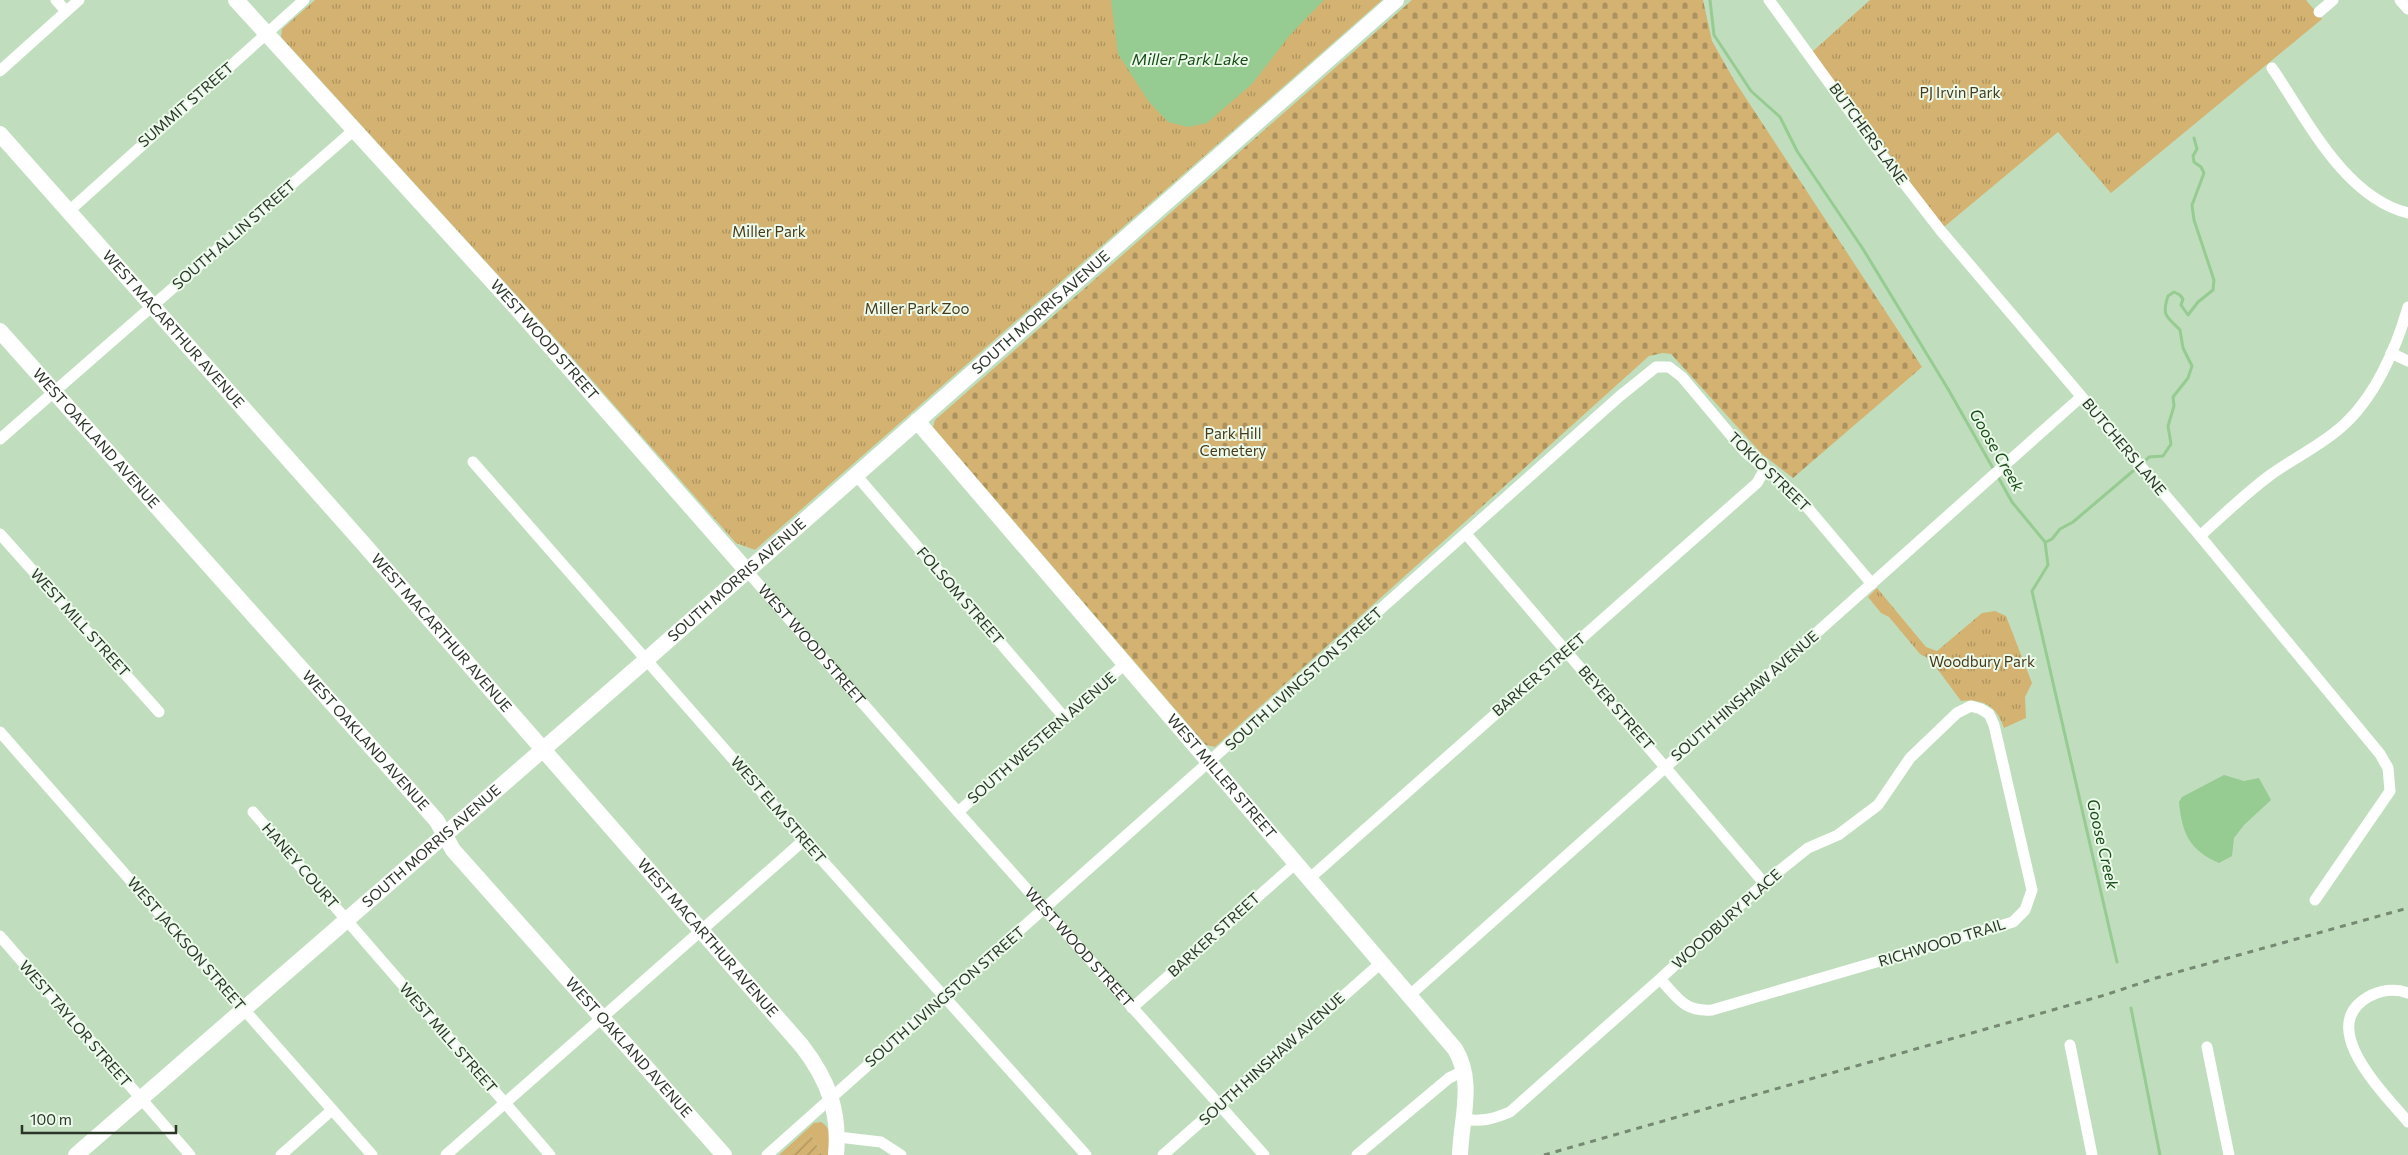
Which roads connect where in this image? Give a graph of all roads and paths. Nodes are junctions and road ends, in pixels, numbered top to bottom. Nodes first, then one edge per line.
1 (56, 0) edge
2 (79, 0) edge
3 (236, 0) edge
4 (304, 0) edge
5 (1396, 0) edge
6 (1769, 0) edge
7 (2333, 0) edge
8 (2400, 0) edge
9 (2408, 9) edge
10 (66, 11) junction
11 (2319, 12) dead end
12 (267, 33) junction
13 (2272, 68) dead end
14 (0, 71) edge
15 (354, 130) junction
16 (0, 134) edge
17 (69, 210) junction
18 (2408, 213) edge
19 (153, 306) junction
20 (2408, 307) edge
21 (0, 331) edge
22 (2391, 354) junction
23 (2408, 361) edge
24 (1662, 365) joint
25 (55, 392) junction
26 (2082, 397) junction
27 (917, 421) junction
28 (0, 439) edge
29 (473, 462) dead end
30 (1765, 469) junction
31 (856, 475) junction
32 (0, 534) edge
33 (1466, 534) junction
34 (2200, 536) junction
35 (747, 571) junction
36 (1872, 584) junction
37 (1567, 651) junction
38 (646, 660) junction
39 (1126, 664) junction
40 (1981, 709) joint
41 (159, 712) dead end
42 (1064, 717) junction
43 (0, 732) edge
44 (544, 749) junction
45 (1210, 762) junction
46 (1665, 766) junction
47 (253, 812) dead end
48 (958, 812) junction
49 (445, 835) junction
50 (804, 840) junction
51 (1296, 863) junction
52 (1310, 878) junction
53 (1764, 883) junction
54 (2315, 900) dead end
55 (1044, 909) junction
56 (347, 920) junction
57 (701, 930) junction
58 (0, 936) edge
59 (1382, 962) junction
60 (1660, 979) junction
61 (2408, 994) edge
62 (1410, 995) junction
63 (945, 998) junction
64 (1132, 1008) junction
65 (244, 1010) junction
66 (601, 1018) junction
67 (2070, 1045) dead end
68 (2207, 1047) dead end
69 (1465, 1070) junction
70 (831, 1099) junction
71 (140, 1100) junction
72 (504, 1103) junction
73 (1220, 1106) junction
74 (332, 1110) junction
75 (1464, 1119) junction
76 (2408, 1122) edge
77 (838, 1137) junction
78 (76, 1155) edge
79 (190, 1155) edge
80 (282, 1155) edge
81 (372, 1155) edge
82 (446, 1155) edge
83 (550, 1155) edge
84 (724, 1155) edge
85 (767, 1155) edge
86 (836, 1155) edge
87 (901, 1155) edge
88 (1086, 1155) edge
89 (1163, 1155) edge
90 (1264, 1155) edge
91 (1357, 1155) edge
92 (1460, 1155) edge
93 (2092, 1155) edge
94 (2229, 1155) edge

1 - 10 street
2 - 10 street
3 - 12 main road, WEST WOOD STREET
4 - 12 street, SUMMIT STREET
5 - 27 main road, SOUTH MORRIS AVENUE
6 - 26 street, BUTCHERS LANE
7 - 11 street
8 - 9 street
10 - 14 street
12 - 15 main road, WEST WOOD STREET
12 - 17 street, SUMMIT STREET
13 - 18 street
15 - 19 street, SOUTH ALLIN STREET
15 - 35 main road, WEST WOOD STREET
16 - 17 main road, WEST MACARTHUR AVENUE
17 - 19 main road, WEST MACARTHUR AVENUE
19 - 25 street, SOUTH ALLIN STREET
19 - 44 main road, WEST MACARTHUR AVENUE
20 - 22 street
21 - 25 main road, WEST OAKLAND AVENUE
22 - 23 street
22 - 34 street
24 - 30 street, TOKIO STREET
24 - 33 street, SOUTH LIVINGSTON STREET
25 - 28 street, SOUTH ALLIN STREET
25 - 49 main road, WEST OAKLAND AVENUE
26 - 34 street, BUTCHERS LANE
26 - 36 street, SOUTH HINSHAW AVENUE
27 - 31 main road, SOUTH MORRIS AVENUE
27 - 39 main road, WEST MILLER STREET
29 - 38 street, WEST ELM STREET
30 - 36 street, TOKIO STREET
30 - 37 street, BARKER STREET
31 - 35 main road, SOUTH MORRIS AVENUE
31 - 42 street, FOLSOM STREET
32 - 41 street, WEST MILL STREET
33 - 37 street, BEYER STREET
33 - 45 street, SOUTH LIVINGSTON STREET
34 - 54 street, BUTCHERS LANE
35 - 38 main road, SOUTH MORRIS AVENUE
35 - 48 street, WEST WOOD STREET
36 - 46 street, SOUTH HINSHAW AVENUE
37 - 46 street, BEYER STREET
37 - 52 street, BARKER STREET
38 - 44 main road, SOUTH MORRIS AVENUE
38 - 50 street, WEST ELM STREET
39 - 42 street, SOUTH WESTERN AVENUE
39 - 45 main road, WEST MILLER STREET
40 - 53 street, WOODBURY PLACE
40 - 60 street, RICHWOOD TRAIL
42 - 48 street, SOUTH WESTERN AVENUE
43 - 65 street, WEST JACKSON STREET
44 - 49 main road, SOUTH MORRIS AVENUE
44 - 57 main road, WEST MACARTHUR AVENUE
45 - 51 main road, WEST MILLER STREET
45 - 55 street, SOUTH LIVINGSTON STREET
46 - 53 street, BEYER STREET
46 - 62 street, SOUTH HINSHAW AVENUE
47 - 56 street, HANEY COURT
48 - 55 street, WEST WOOD STREET
49 - 56 main road, SOUTH MORRIS AVENUE
49 - 66 main road, WEST OAKLAND AVENUE
50 - 57 street
50 - 63 street, WEST ELM STREET
51 - 52 main road, WEST MILLER STREET
51 - 64 street, BARKER STREET
52 - 59 main road, WEST MILLER STREET
53 - 60 street, WOODBURY PLACE
55 - 63 street, SOUTH LIVINGSTON STREET
55 - 64 street, WEST WOOD STREET
56 - 65 main road, SOUTH MORRIS AVENUE
56 - 72 street, WEST MILL STREET
57 - 66 street
57 - 70 main road, WEST MACARTHUR AVENUE
58 - 71 street, WEST TAYLOR STREET
59 - 62 main road, WEST MILLER STREET
59 - 73 street, SOUTH HINSHAW AVENUE
60 - 75 street, WOODBURY PLACE
61 - 76 street
62 - 69 main road, WEST MILLER STREET
63 - 70 street, SOUTH LIVINGSTON STREET
63 - 88 street, WEST ELM STREET
64 - 73 street, WEST WOOD STREET
65 - 71 main road, SOUTH MORRIS AVENUE
65 - 74 street, WEST JACKSON STREET
66 - 72 street
66 - 84 main road, WEST OAKLAND AVENUE
67 - 93 street
68 - 94 street
69 - 75 main road, WEST MILLER STREET
69 - 91 street
70 - 77 main road, WEST MACARTHUR AVENUE
70 - 85 street, SOUTH LIVINGSTON STREET
71 - 78 main road, SOUTH MORRIS AVENUE
71 - 79 street, WEST TAYLOR STREET
72 - 82 street
72 - 83 street, WEST MILL STREET
73 - 89 street, SOUTH HINSHAW AVENUE
73 - 90 street, WEST WOOD STREET
74 - 80 street
74 - 81 street, WEST JACKSON STREET
75 - 92 main road, WEST MILLER STREET
77 - 86 main road, WEST MACARTHUR AVENUE
77 - 87 street

